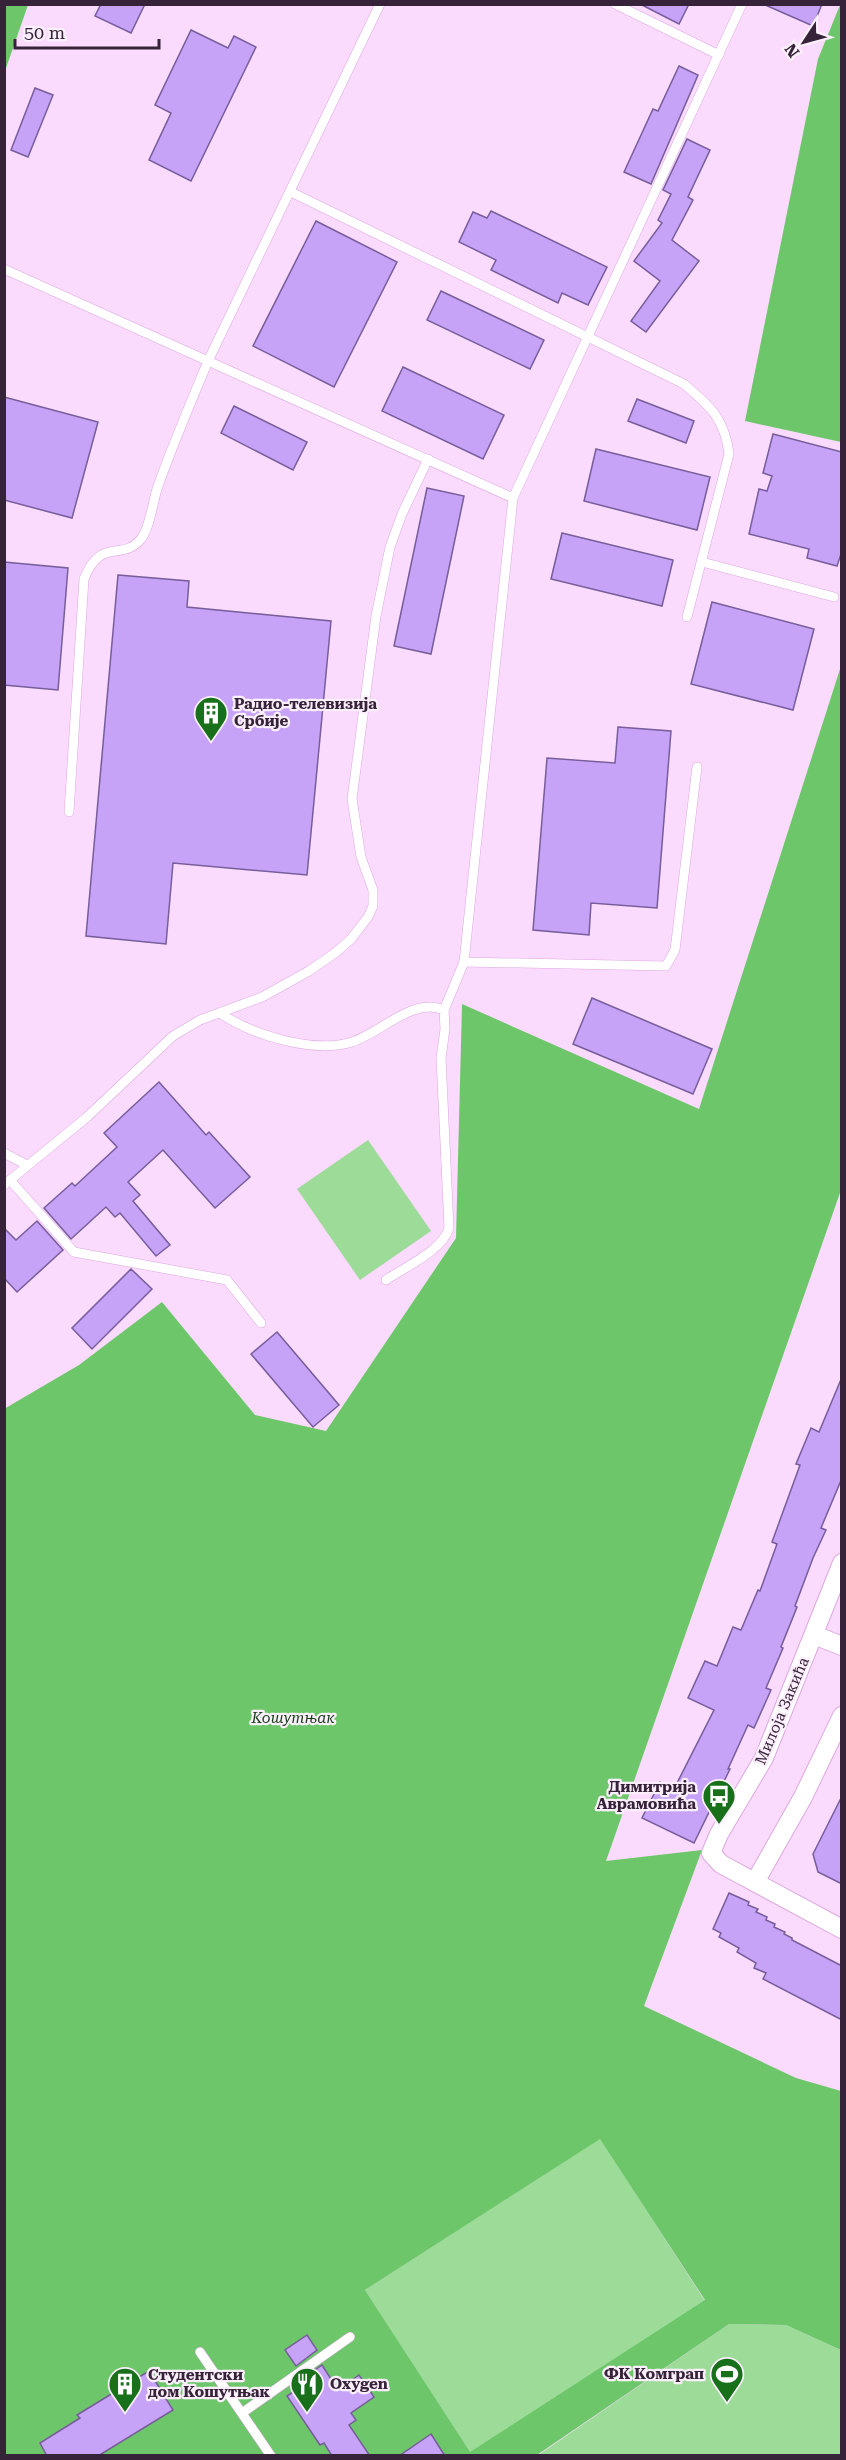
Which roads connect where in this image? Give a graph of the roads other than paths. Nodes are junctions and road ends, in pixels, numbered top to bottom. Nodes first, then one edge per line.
1 (380, 4) edge
2 (615, 4) edge
3 (742, 4) edge
4 (719, 55) junction
5 (291, 192) junction
6 (4, 269) edge
7 (588, 336) junction
8 (208, 361) junction
9 (428, 459) junction
10 (513, 498) junction
11 (702, 562) junction
12 (834, 597) dead end
13 (687, 617) dead end
14 (697, 767) dead end
15 (69, 812) dead end
16 (464, 962) junction
17 (444, 1010) junction
18 (220, 1013) junction
19 (4, 1154) edge
20 (27, 1165) junction
21 (7, 1183) edge
22 (386, 1280) dead end
23 (261, 1323) dead end
24 (842, 1563) edge
25 (814, 1635) junction
26 (842, 1646) edge
27 (842, 1716) edge
28 (755, 1882) junction
29 (842, 1929) edge
30 (350, 2337) dead end
31 (200, 2352) dead end
32 (242, 2413) junction
33 (272, 2456) edge

1 - 5 lane
2 - 4 lane
3 - 4 lane
4 - 7 lane
5 - 7 lane
5 - 8 lane
6 - 8 lane
7 - 10 lane
7 - 11 lane
8 - 9 lane
8 - 15 lane
9 - 10 lane
9 - 18 lane
10 - 16 lane
11 - 12 lane
11 - 13 lane
14 - 16 lane
16 - 17 lane
17 - 18 lane
17 - 22 lane
18 - 20 lane
19 - 20 lane
20 - 21 lane
21 - 23 lane
24 - 25 street, Милоја Закића
25 - 26 street
25 - 28 street, Милоја Закића
27 - 28 street
28 - 29 street
30 - 32 lane
31 - 32 lane
32 - 33 lane

